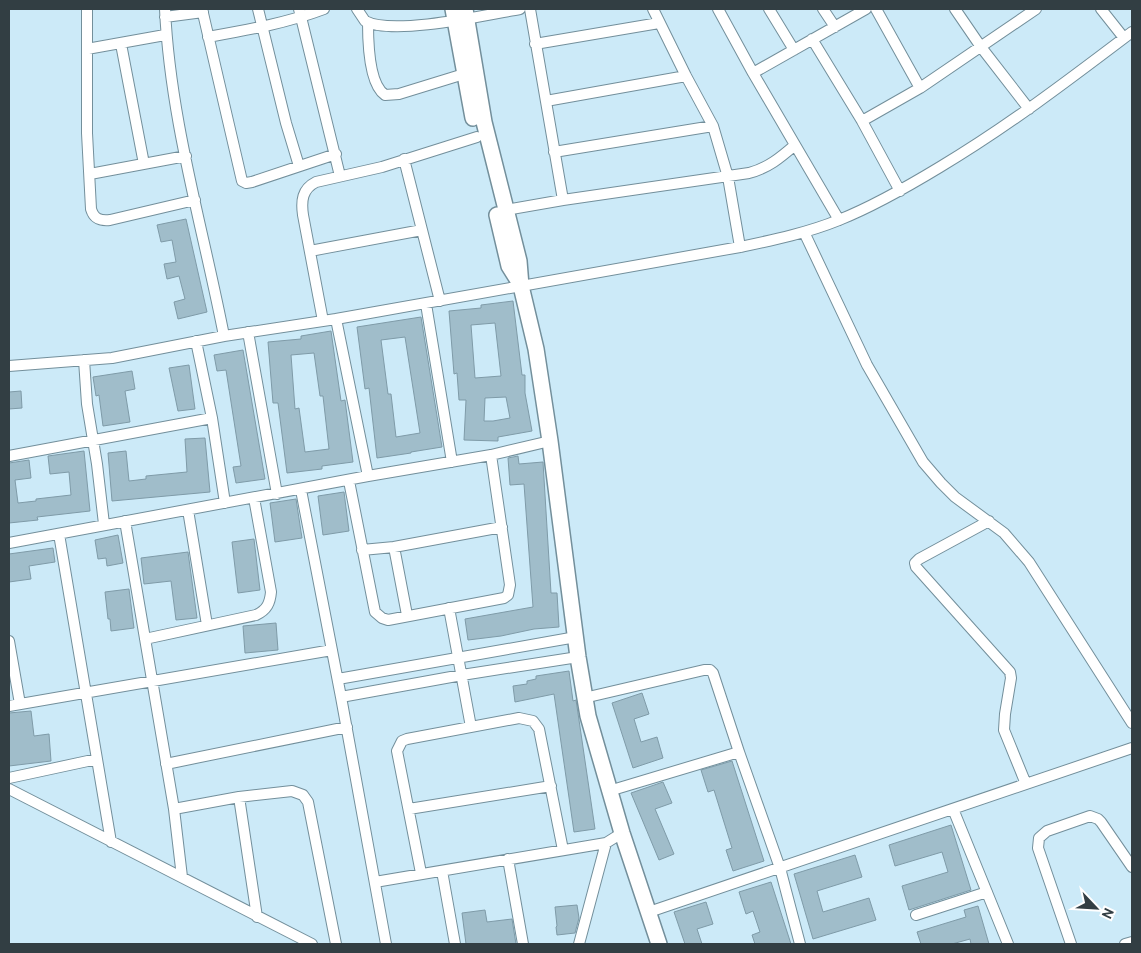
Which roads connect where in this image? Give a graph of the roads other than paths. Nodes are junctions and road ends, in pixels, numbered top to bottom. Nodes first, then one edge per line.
1 (87, 9) edge
2 (258, 9) edge
3 (324, 9) edge
4 (357, 9) edge
5 (520, 9) edge
6 (530, 9) edge
7 (653, 9) edge
8 (718, 9) edge
9 (769, 9) edge
10 (823, 9) edge
11 (866, 9) edge
12 (876, 9) edge
13 (955, 9) edge
14 (1036, 9) edge
15 (1101, 9) edge
16 (203, 11) edge
17 (165, 13) edge
18 (300, 13) edge
19 (460, 14) edge
20 (368, 23) junction
21 (659, 23) junction
22 (262, 27) junction
23 (834, 27) junction
24 (165, 35) junction
25 (1128, 35) edge
26 (208, 38) junction
27 (812, 39) junction
28 (121, 44) junction
29 (535, 44) junction
30 (980, 47) junction
31 (87, 49) junction
32 (794, 50) junction
33 (753, 73) junction
34 (464, 74) junction
35 (686, 76) junction
36 (920, 88) junction
37 (546, 101) junction
38 (1028, 109) junction
39 (862, 121) junction
40 (713, 126) junction
41 (477, 137) junction
42 (795, 145) junction
43 (554, 152) junction
44 (336, 154) junction
45 (186, 156) junction
46 (404, 160) junction
47 (144, 164) junction
48 (299, 166) junction
49 (90, 174) junction
50 (340, 176) junction
51 (728, 177) junction
52 (900, 191) junction
53 (195, 200) junction
54 (563, 200) junction
55 (506, 210) junction
56 (839, 220) junction
57 (422, 230) junction
58 (804, 232) junction
59 (740, 247) junction
60 (310, 251) junction
61 (522, 286) junction
62 (440, 301) junction
63 (426, 304) junction
64 (336, 319) junction
65 (323, 321) junction
66 (248, 332) junction
67 (224, 336) junction
68 (196, 341) junction
69 (84, 360) junction
70 (9, 366) edge
71 (212, 418) junction
72 (93, 440) junction
73 (550, 441) junction
74 (492, 455) junction
75 (9, 456) edge
76 (452, 462) junction
77 (368, 476) junction
78 (349, 481) junction
79 (301, 490) junction
80 (277, 494) junction
81 (254, 498) junction
82 (225, 503) junction
83 (188, 510) junction
84 (125, 521) junction
85 (989, 521) junction
86 (104, 524) junction
87 (502, 527) junction
88 (59, 534) junction
89 (9, 542) edge
90 (394, 547) junction
91 (362, 550) junction
92 (449, 608) junction
93 (407, 615) junction
94 (207, 625) junction
95 (576, 637) junction
96 (145, 639) junction
97 (9, 641) edge
98 (332, 650) junction
99 (458, 657) junction
100 (578, 657) junction
101 (462, 675) junction
102 (338, 679) junction
103 (152, 682) junction
104 (87, 692) junction
105 (341, 697) junction
106 (584, 698) junction
107 (20, 704) junction
108 (9, 706) edge
109 (1132, 723) edge
110 (347, 727) junction
111 (471, 727) junction
112 (1132, 748) edge
113 (739, 752) junction
114 (97, 759) junction
115 (166, 764) junction
116 (9, 778) edge
117 (1026, 784) junction
118 (551, 786) junction
119 (9, 789) edge
120 (609, 791) junction
121 (239, 797) junction
122 (174, 809) junction
123 (409, 809) junction
124 (952, 809) junction
125 (622, 833) junction
126 (111, 842) junction
127 (606, 843) junction
128 (563, 850) junction
129 (508, 858) junction
130 (1132, 867) edge
131 (780, 868) junction
132 (442, 871) junction
133 (421, 873) junction
134 (182, 877) junction
135 (375, 882) junction
136 (986, 892) junction
137 (649, 912) junction
138 (916, 914) dead end
139 (257, 917) junction
140 (1132, 942) edge
141 (312, 944) edge
142 (336, 944) edge
143 (386, 944) edge
144 (455, 944) edge
145 (523, 944) edge
146 (579, 944) edge
147 (659, 944) edge
148 (800, 944) edge
149 (1008, 944) edge
150 (1071, 944) edge
151 (1125, 944) edge

1 - 31 street
2 - 22 street
3 - 18 street
4 - 20 street
5 - 19 street
6 - 29 street
7 - 21 street
8 - 33 street
9 - 32 street
10 - 23 street
11 - 23 street
12 - 36 street
13 - 30 street
14 - 30 street
15 - 25 street
16 - 17 street
16 - 26 street
17 - 24 street
18 - 22 street
18 - 44 street
19 - 20 street
19 - 34 main road
19 - 55 main road
20 - 34 street
21 - 29 street
21 - 35 street
22 - 26 street
22 - 48 street
23 - 27 street
24 - 28 street
24 - 45 street
25 - 38 street
26 - 48 street
27 - 32 street
27 - 39 street
28 - 31 street
28 - 47 street
29 - 37 street
30 - 36 street
30 - 38 street
31 - 49 street
32 - 33 street
33 - 42 street
34 - 41 main road
35 - 37 street
35 - 40 street
36 - 39 street
37 - 43 street
38 - 52 street
39 - 52 street
40 - 43 street
40 - 51 street
41 - 46 street
41 - 61 main road
42 - 51 street
42 - 56 street
43 - 54 street
44 - 48 street
44 - 50 street
45 - 47 street
45 - 53 street
46 - 50 street
46 - 57 street
47 - 49 street
49 - 53 street
50 - 60 street
51 - 54 street
51 - 59 street
52 - 56 street
53 - 67 street
54 - 55 street
55 - 61 main road
56 - 58 street
57 - 60 street
57 - 62 street
58 - 59 street
58 - 85 street
59 - 61 street
60 - 65 street
61 - 62 street
61 - 73 main road
62 - 63 street
63 - 64 street
63 - 76 street
64 - 65 street
64 - 77 street
65 - 66 street
66 - 67 street
66 - 80 street
67 - 68 street
68 - 69 street
68 - 71 street
69 - 70 street
69 - 72 street
71 - 72 street
71 - 82 street
72 - 75 street
72 - 86 street
73 - 74 street
73 - 95 main road
74 - 76 street
74 - 87 street
76 - 77 street
77 - 78 street
78 - 79 street
78 - 91 street
79 - 80 street
79 - 98 street
80 - 81 street
81 - 82 street
81 - 94 street
82 - 83 street
83 - 84 street
83 - 94 street
84 - 86 street
84 - 96 street
85 - 109 street
85 - 117 street
86 - 88 street
87 - 90 street
87 - 92 street
88 - 89 street
88 - 104 street
90 - 91 street
90 - 93 street
91 - 93 street
92 - 93 street
92 - 99 street
94 - 96 street
95 - 99 street
95 - 100 main road
96 - 103 street
97 - 107 street
98 - 102 street
98 - 103 street
99 - 101 street
99 - 102 street
100 - 101 street
100 - 106 main road
101 - 105 street
101 - 111 street
102 - 105 street
103 - 104 street
103 - 115 street
104 - 107 street
104 - 114 street
105 - 110 street
106 - 113 street
106 - 120 main road
107 - 108 street
110 - 115 street
110 - 135 street
111 - 118 street
111 - 123 street
112 - 117 street
113 - 120 street
113 - 131 street
114 - 116 street
114 - 126 street
115 - 122 street
117 - 124 street
118 - 123 street
118 - 128 street
119 - 126 street
120 - 125 main road
121 - 122 street
121 - 139 street
121 - 142 street
122 - 134 street
123 - 133 street
124 - 131 street
124 - 136 street
125 - 127 street
125 - 137 main road
126 - 134 street
127 - 128 street
127 - 146 street
128 - 129 street
129 - 132 street
129 - 145 street
130 - 150 street
131 - 137 street
131 - 148 street
132 - 133 street
132 - 144 street
133 - 135 street
134 - 139 street
135 - 143 street
136 - 138 street
136 - 149 street
137 - 147 main road
139 - 141 street
140 - 151 street

